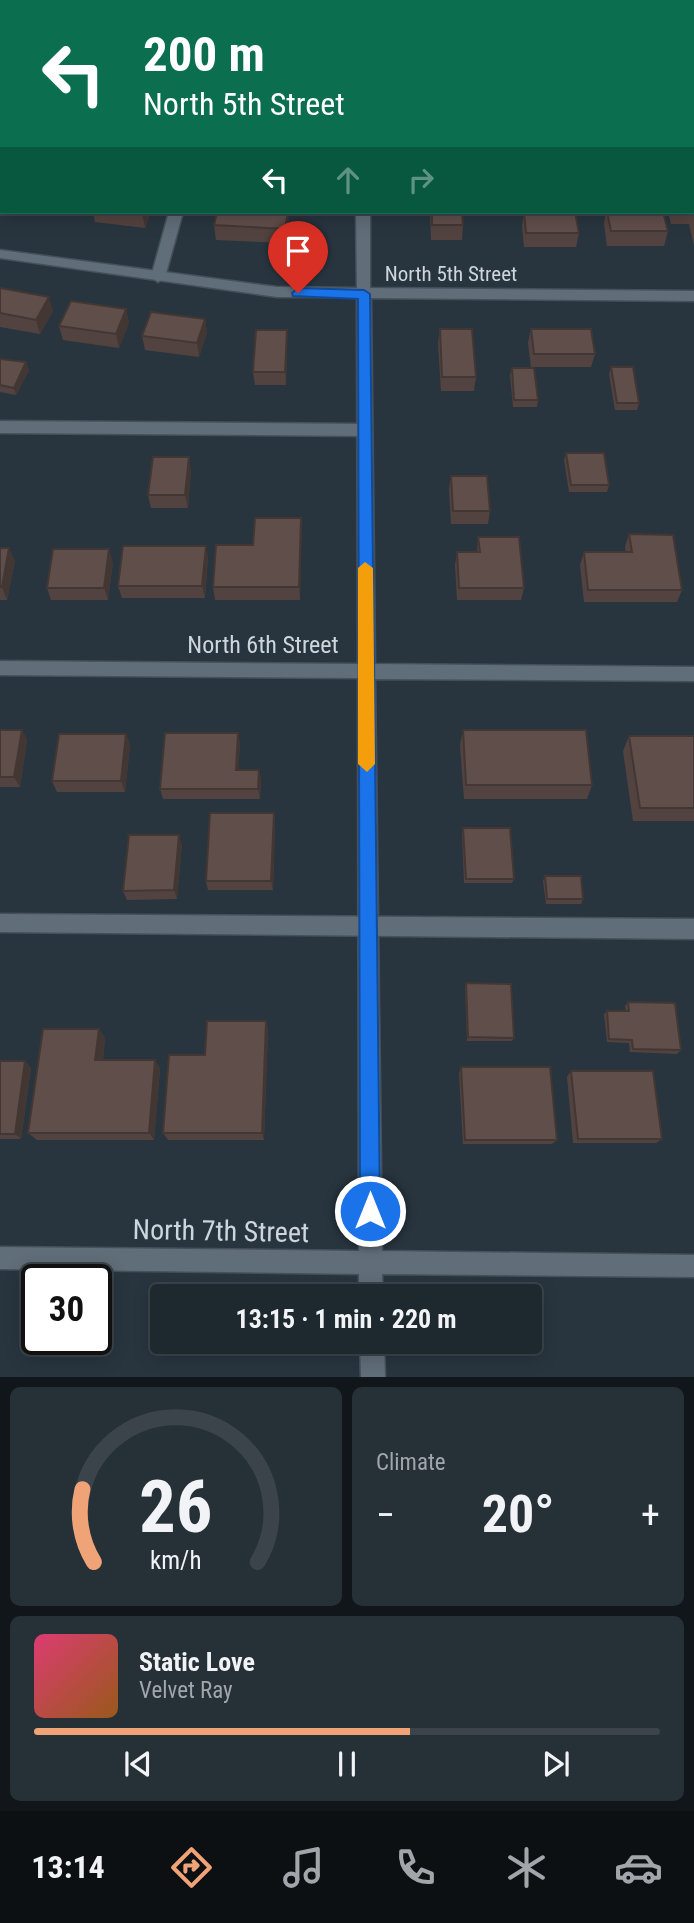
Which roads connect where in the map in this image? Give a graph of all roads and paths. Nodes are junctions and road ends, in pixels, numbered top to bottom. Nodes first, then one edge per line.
1 (175, 214) edge
2 (363, 214) edge
3 (0, 254) edge
4 (158, 277) junction
5 (364, 294) junction
6 (694, 296) edge
7 (0, 427) edge
8 (363, 430) junction
9 (0, 668) edge
10 (366, 670) junction
11 (694, 674) edge
12 (0, 923) edge
13 (367, 926) junction
14 (694, 929) edge
15 (0, 1258) edge
16 (371, 1262) junction
17 (694, 1266) edge
18 (372, 1284) edge
19 (372, 1354) edge
20 (373, 1377) edge

1 - 4 street
2 - 5 street
3 - 4 street, North 5th Street
4 - 5 street, North 5th Street
5 - 6 street, North 5th Street
5 - 8 street
7 - 8 street
8 - 10 street
9 - 10 street, North 6th Street
10 - 11 street, North 6th Street
10 - 13 street
12 - 13 street
13 - 14 street
13 - 16 street
15 - 16 street, North 7th Street
16 - 17 street, North 7th Street
16 - 18 street
19 - 20 street

